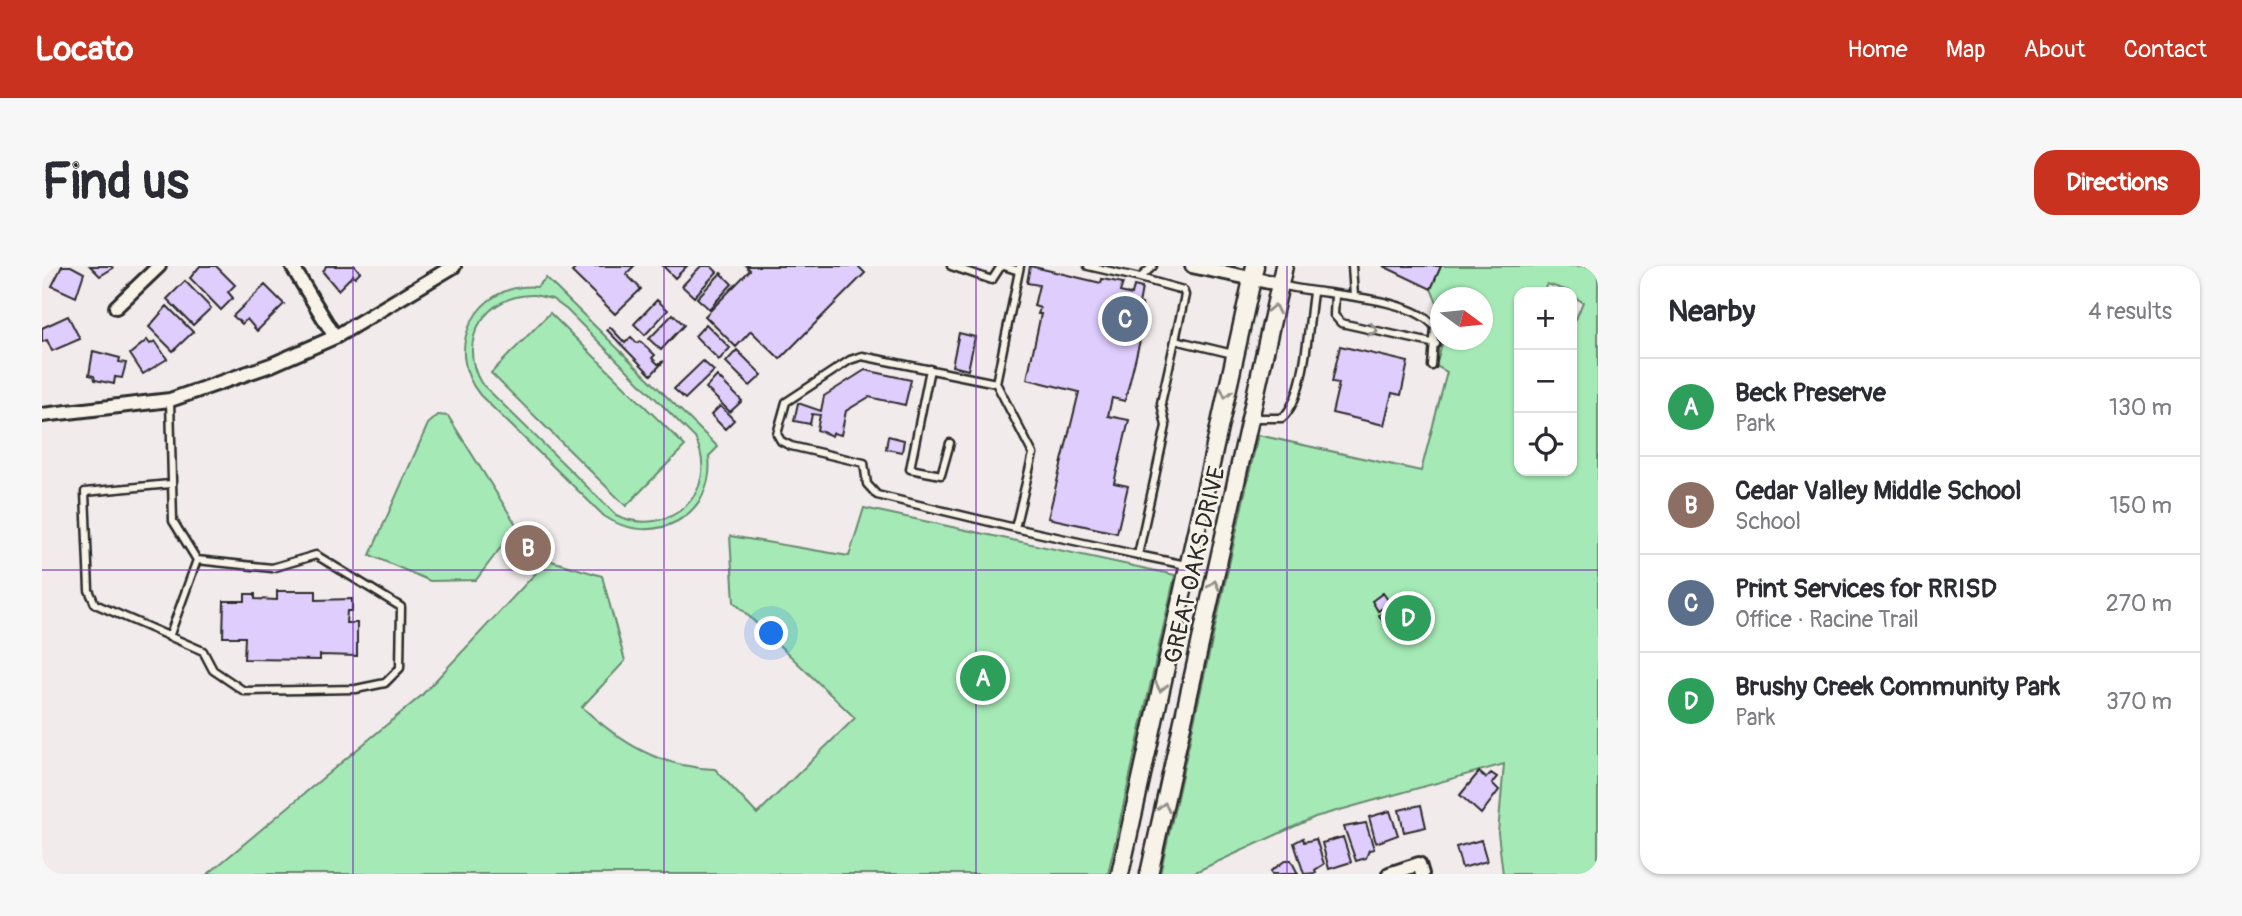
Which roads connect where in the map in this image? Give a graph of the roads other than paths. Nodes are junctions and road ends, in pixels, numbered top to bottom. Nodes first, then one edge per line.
1 (159, 266) edge
2 (292, 266) edge
3 (454, 266) edge
4 (951, 266) edge
5 (1003, 266) edge
6 (1088, 266) edge
7 (1153, 266) edge
8 (1192, 266) edge
9 (1284, 266) edge
10 (1352, 266) edge
11 (1020, 269) edge
12 (1253, 272) edge
13 (1140, 278) junction
14 (1279, 284) junction
15 (1313, 293) junction
16 (1335, 295) junction
17 (1354, 296) junction
18 (117, 307) dead end
19 (1430, 321) edge
20 (335, 337) junction
21 (1175, 340) junction
22 (1430, 343) edge
23 (1435, 350) edge
24 (1235, 354) junction
25 (1432, 366) dead end
26 (930, 369) junction
27 (996, 383) junction
28 (170, 400) junction
29 (42, 415) edge
30 (1251, 418) junction
31 (950, 443) dead end
32 (170, 484) junction
33 (1015, 528) junction
34 (1138, 555) junction
35 (197, 560) junction
36 (1188, 565) junction
37 (169, 637) junction
38 (1420, 869) edge
39 (1120, 874) edge
40 (1149, 874) edge
41 (1389, 874) edge

1 - 18 street
2 - 20 street
3 - 20 street
4 - 5 lane
5 - 11 lane
6 - 13 lane
7 - 13 lane
8 - 12 street
9 - 14 street, GREAT OAKS DRIVE
10 - 17 lane
11 - 27 lane
12 - 14 street
12 - 24 street, GREAT OAKS DRIVE
13 - 21 lane
14 - 15 lane
30 -> 14 street, GREAT OAKS DRIVE
15 - 16 lane
15 - 30 lane
16 - 17 lane
16 -> 22 lane
17 - 19 lane
20 - 28 street
21 - 24 lane
21 - 34 lane
23 - 25 lane
24 -> 36 street, GREAT OAKS DRIVE
26 - 27 lane
26 - 31 lane
26 - 33 lane
27 - 33 lane
28 - 29 street
28 - 32 lane
40 -> 30 street, GREAT OAKS DRIVE
32 - 35 lane
32 - 37 lane
33 - 34 lane
34 - 36 lane
35 - 37 lane
35 - 37 lane
36 -> 39 street, GREAT OAKS DRIVE
38 - 41 street

